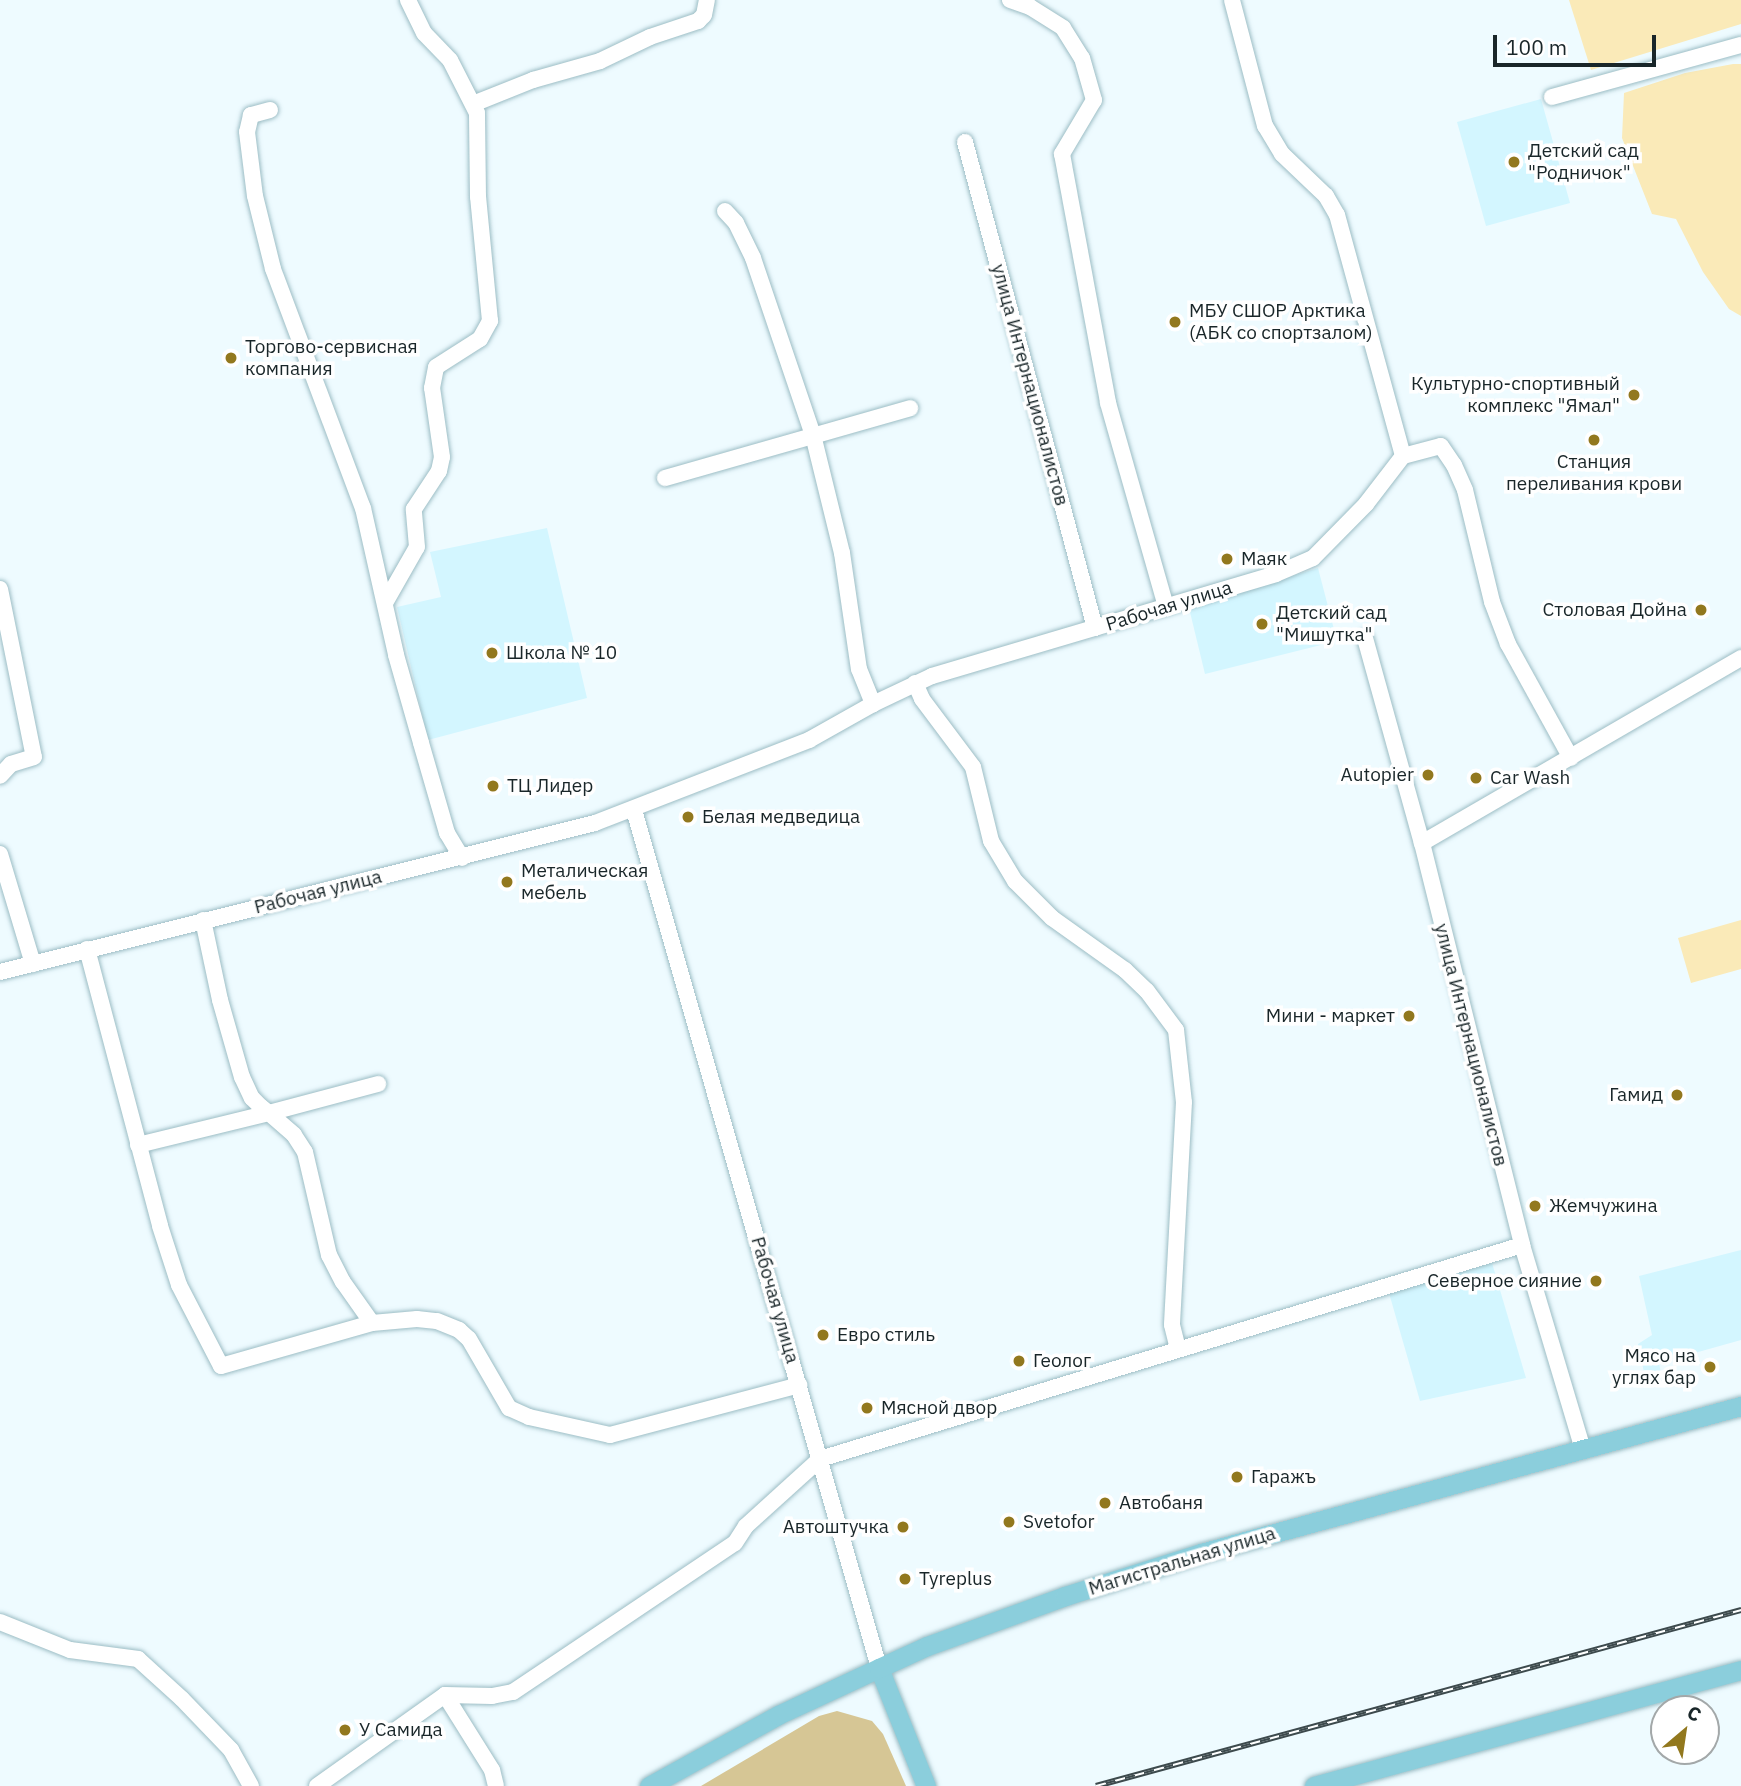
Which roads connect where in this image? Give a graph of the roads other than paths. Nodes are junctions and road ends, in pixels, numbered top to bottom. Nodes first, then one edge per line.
1 (408, 0) edge
2 (707, 0) edge
3 (1010, 0) edge
4 (1232, 0) edge
5 (1741, 45) edge
6 (1552, 97) dead end
7 (473, 104) junction
8 (270, 110) dead end
9 (965, 142) dead end
10 (725, 211) dead end
11 (910, 408) dead end
12 (813, 435) junction
13 (1403, 456) junction
14 (665, 478) dead end
15 (0, 589) edge
16 (385, 603) junction
17 (1166, 607) junction
18 (1095, 628) junction
19 (1365, 638) dead end
20 (1741, 658) edge
21 (915, 682) junction
22 (873, 704) junction
23 (1571, 758) junction
24 (0, 776) edge
25 (634, 810) junction
26 (1422, 843) junction
27 (0, 854) edge
28 (462, 858) junction
29 (203, 920) junction
30 (87, 949) junction
31 (33, 964) junction
32 (0, 972) edge
33 (378, 1084) dead end
34 (269, 1113) junction
35 (138, 1145) junction
36 (1522, 1245) junction
37 (372, 1323) junction
38 (1178, 1349) junction
39 (799, 1385) junction
40 (1741, 1406) edge
41 (1583, 1450) junction
42 (820, 1459) junction
43 (0, 1622) edge
44 (879, 1668) junction
45 (1741, 1670) edge
46 (445, 1695) junction
47 (251, 1786) edge
48 (317, 1786) edge
49 (496, 1786) edge
50 (649, 1786) edge
51 (926, 1786) edge
52 (1314, 1786) edge

1 - 7 street
2 - 7 street
3 - 17 street
4 - 13 street
5 - 6 street
7 - 16 street
8 - 16 street
9 - 18 street, улица Интернационалистов
10 - 12 street
11 - 12 street
12 - 14 street
12 - 22 street
13 - 17 street, Рабочая улица
13 - 23 street
15 - 24 street
16 - 28 street
17 - 18 street, Рабочая улица
18 - 21 street, Рабочая улица
19 - 26 street, улица Интернационалистов
20 - 23 street
21 - 22 street, Рабочая улица
21 - 38 street
22 - 25 street, Рабочая улица
23 - 26 street
25 - 28 street, Рабочая улица
25 - 39 street, Рабочая улица
26 - 36 street, улица Интернационалистов
27 - 31 street
28 - 29 street, Рабочая улица
29 - 30 street, Рабочая улица
29 - 34 street
30 - 31 street, Рабочая улица
30 - 35 street
31 - 32 street, Рабочая улица
33 - 34 street
34 - 35 street
34 - 37 street
35 - 37 street
36 - 38 street
36 - 41 street, улица Интернационалистов
37 - 39 street
38 - 42 street
39 - 42 street, Рабочая улица
40 - 41 main road, Магистральная улица
41 - 44 main road, Магистральная улица
42 - 44 street, Рабочая улица
42 - 46 street
43 - 47 street
44 - 50 main road, Магистральная улица
44 - 51 main road, Рабочая улица
45 - 52 main road
46 - 48 street
46 - 49 street

